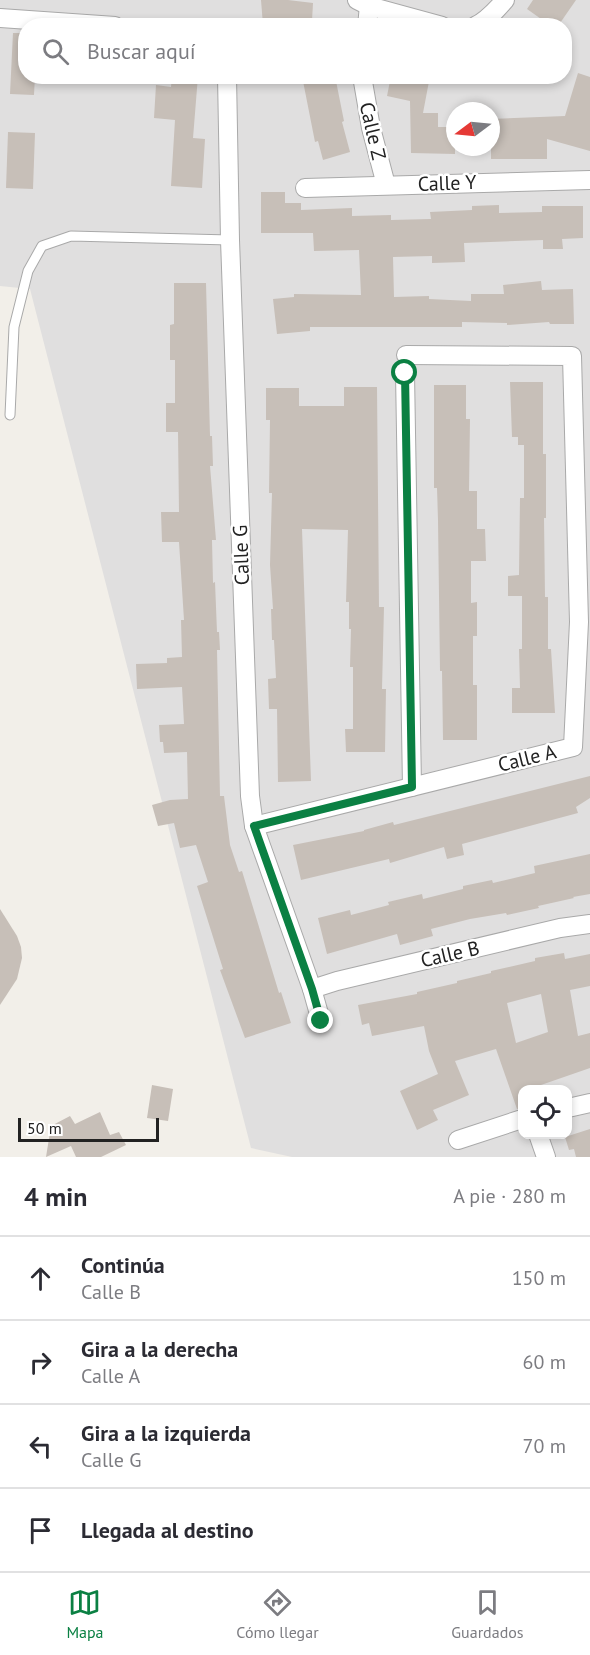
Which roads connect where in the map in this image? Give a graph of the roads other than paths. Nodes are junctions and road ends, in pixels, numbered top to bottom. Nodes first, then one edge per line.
1 (506, 0) edge
2 (363, 3) edge
3 (0, 18) edge
4 (366, 18) edge
5 (415, 18) edge
6 (487, 18) edge
7 (18, 19) edge
8 (227, 84) edge
9 (363, 84) edge
10 (590, 180) edge
11 (386, 185) junction
12 (305, 188) dead end
13 (230, 240) junction
14 (10, 415) dead end
15 (582, 455) edge
16 (585, 621) edge
17 (412, 787) junction
18 (254, 826) junction
19 (590, 924) edge
20 (312, 989) junction
21 (321, 1021) dead end
22 (590, 1103) edge
23 (572, 1107) edge
24 (518, 1120) edge
25 (540, 1139) edge
26 (458, 1140) dead end
27 (546, 1157) edge

1 - 6 street
2 - 4 street
2 - 5 street
3 - 7 street
8 - 13 street, Calle G
9 - 11 street, Calle Z
10 - 11 street, Calle Y
11 - 12 street, Calle Y
13 - 14 lane
13 - 18 street, Calle G
15 - 16 street, Calle A
15 - 17 street, Calle A
16 - 17 street, Calle A
17 - 18 street, Calle A
18 - 20 street, Calle G
19 - 20 street, Calle B
20 - 21 street, Calle G
22 - 23 street
24 - 26 street
25 - 27 street

